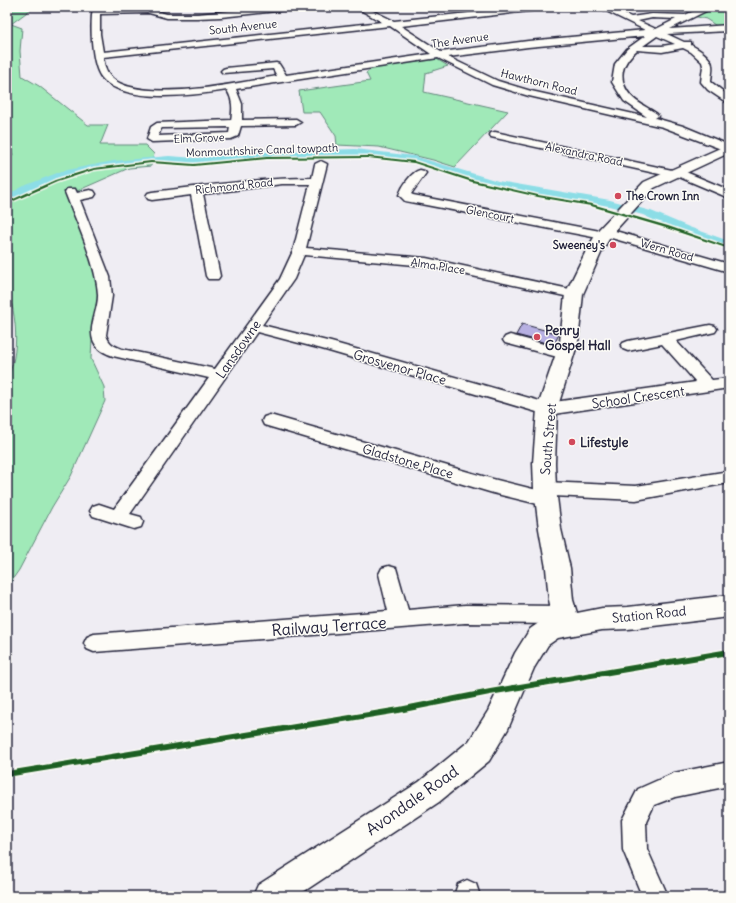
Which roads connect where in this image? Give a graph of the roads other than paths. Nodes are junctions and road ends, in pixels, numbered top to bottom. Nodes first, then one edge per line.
1 (295, 7) edge
2 (359, 7) edge
3 (546, 7) edge
4 (602, 7) edge
5 (710, 7) edge
6 (96, 10) edge
7 (686, 17) junction
8 (197, 20) edge
9 (630, 20) junction
10 (703, 23) junction
11 (392, 24) junction
12 (729, 28) edge
13 (657, 32) junction
14 (601, 36) junction
15 (693, 42) junction
16 (201, 44) junction
17 (633, 48) junction
18 (98, 55) junction
19 (438, 55) junction
20 (289, 64) dead end
21 (276, 66) junction
22 (226, 71) dead end
23 (283, 78) junction
24 (230, 87) junction
25 (729, 101) edge
26 (296, 122) dead end
27 (236, 123) junction
28 (666, 124) junction
29 (495, 135) dead end
30 (151, 142) dead end
31 (728, 148) edge
32 (322, 164) dead end
33 (675, 172) junction
34 (420, 174) dead end
35 (316, 181) junction
36 (196, 190) junction
37 (728, 193) edge
38 (90, 194) dead end
39 (152, 196) dead end
40 (604, 234) junction
41 (299, 251) junction
42 (729, 268) edge
43 (213, 276) dead end
44 (574, 294) junction
45 (253, 327) junction
46 (710, 329) dead end
47 (665, 338) junction
48 (510, 340) dead end
49 (628, 346) dead end
50 (565, 354) junction
51 (220, 375) junction
52 (729, 383) edge
53 (709, 387) junction
54 (547, 409) junction
55 (270, 421) dead end
56 (729, 477) edge
57 (545, 494) junction
58 (99, 511) dead end
59 (389, 574) dead end
60 (729, 606) edge
61 (400, 620) junction
62 (567, 620) junction
63 (94, 643) dead end
64 (729, 774) edge
65 (269, 896) edge
66 (654, 896) edge

1 - 8 street
2 - 11 street, Hawthorn Road
3 - 11 street, South Avenue
4 - 9 street
5 - 7 street
6 - 8 street
6 - 18 street, The Avenue
7 - 9 street
7 - 10 street
7 - 13 street
8 - 16 street
9 - 13 street
9 - 14 street
10 - 12 street, The Avenue
10 - 13 street, The Avenue
10 - 15 street
11 - 16 street, South Avenue
11 - 19 street, Hawthorn Road
13 - 14 street, The Avenue
13 - 15 street
13 - 17 street
14 - 17 street
14 - 19 street, The Avenue
15 - 17 street
15 - 25 street
16 - 18 street, South Avenue
17 - 28 street
18 - 24 street, The Avenue
19 - 23 street, The Avenue
19 - 28 street, Hawthorn Road
20 - 21 street
21 - 22 street
21 - 23 street
23 - 24 street, The Avenue
24 - 27 street, Elm Grove
26 - 27 street, Elm Grove
27 - 30 street, Elm Grove
28 - 31 street, Hawthorn Road
29 - 33 street, Alexandra Road
31 - 33 street, South Street
32 - 35 street, Lansdowne
33 - 37 street, Alexandra Road
33 - 40 street, South Street
34 - 40 street, Glencourt
35 - 36 street, Richmond Road
35 - 41 street, Lansdowne
36 - 39 street, Richmond Road
36 - 43 street
38 - 51 street
40 - 42 street, Wern Road
40 - 44 street, South Street
41 - 44 street, Alma Place
41 - 45 street, Lansdowne
44 - 50 street, South Street
45 - 51 street, Lansdowne
45 - 54 street, Grosvenor Place
46 - 47 street
47 - 49 street
47 - 53 street
48 - 50 street
50 - 54 street, South Street
51 - 58 street, Lansdowne
52 - 53 street, School Crescent
53 - 54 street, School Crescent
54 - 57 street, South Street
55 - 57 street, Gladstone Place
56 - 57 street, Gladstone Place
57 - 62 street, South Street
59 - 61 street
60 - 62 street, Station Road
61 - 62 street, Railway Terrace
61 - 63 street, Railway Terrace
62 - 65 street, Avondale Road
64 - 66 street

